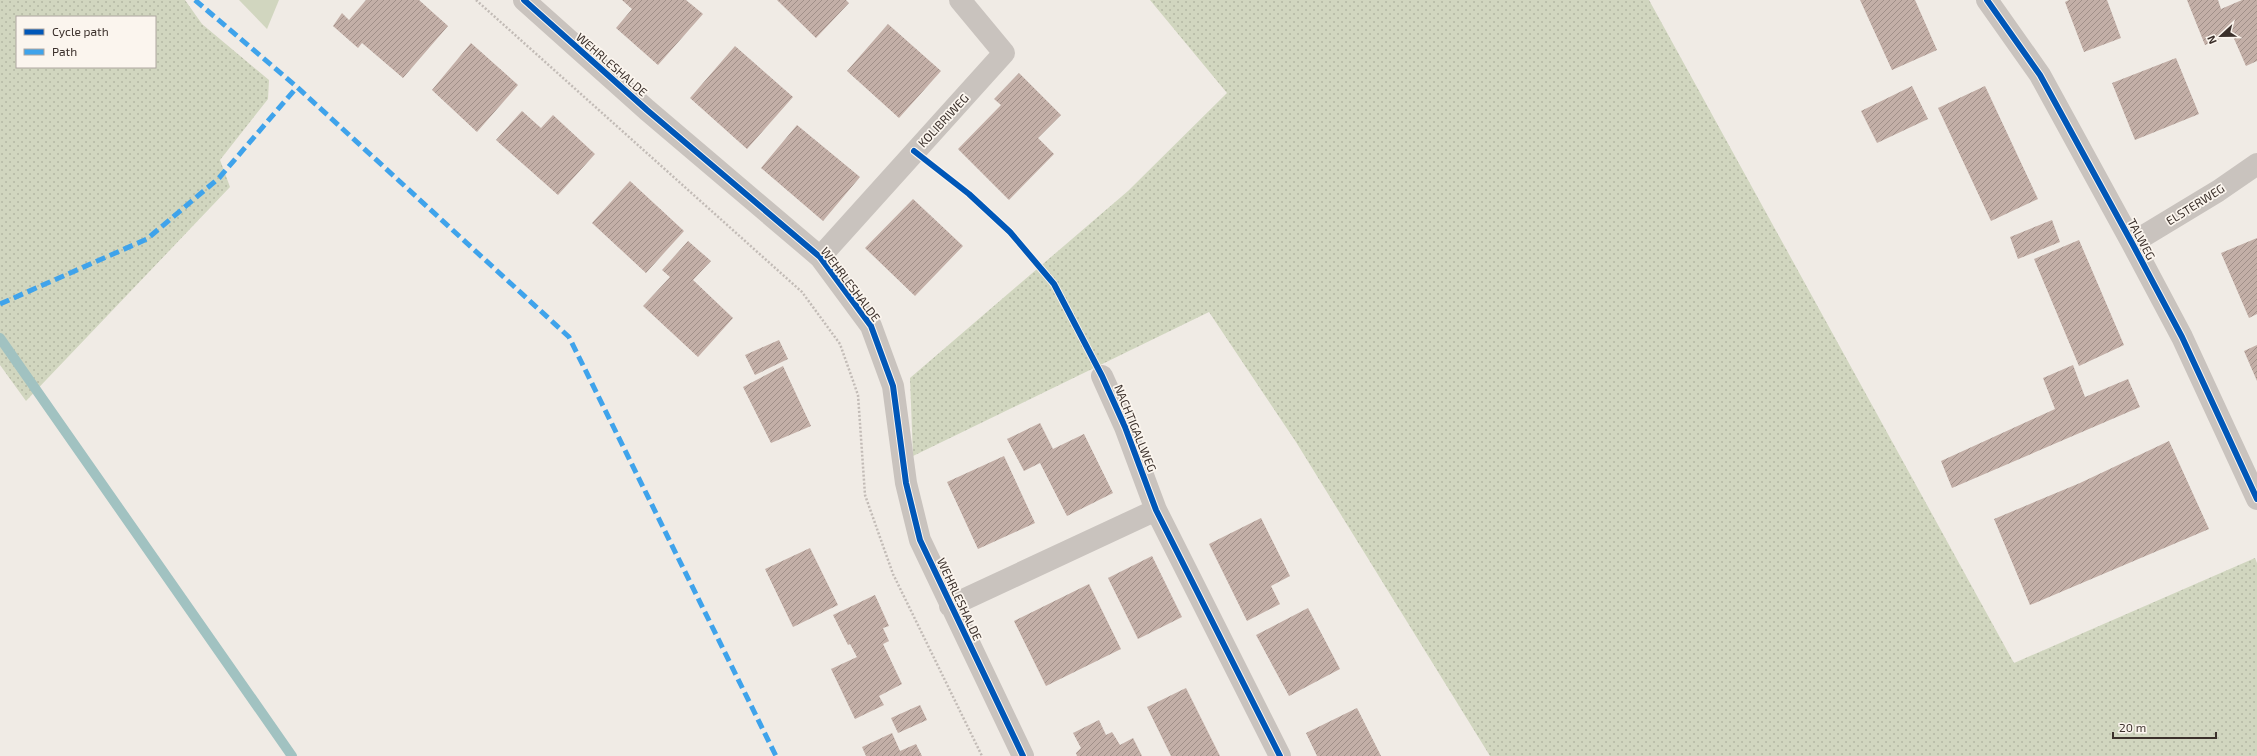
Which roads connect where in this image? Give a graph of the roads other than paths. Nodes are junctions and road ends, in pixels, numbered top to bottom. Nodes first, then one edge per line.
1 (524, 0) edge
2 (960, 0) edge
3 (1987, 0) edge
4 (2257, 164) edge
5 (2132, 243) junction
6 (820, 257) junction
7 (1102, 376) dead end
8 (2257, 499) edge
9 (1156, 510) junction
10 (950, 606) junction
11 (1023, 756) edge
12 (1280, 756) edge

1 - 6 street, WEHRLESHALDE
2 - 6 street, KOLIBRIWEG
3 - 5 street, TALWEG
4 - 5 street, ELSTERWEG
5 - 8 street, TALWEG
6 - 10 street, WEHRLESHALDE
7 - 9 street, NACHTIGALLWEG
9 - 10 street
9 - 12 street, NACHTIGALLWEG
10 - 11 street, WEHRLESHALDE

